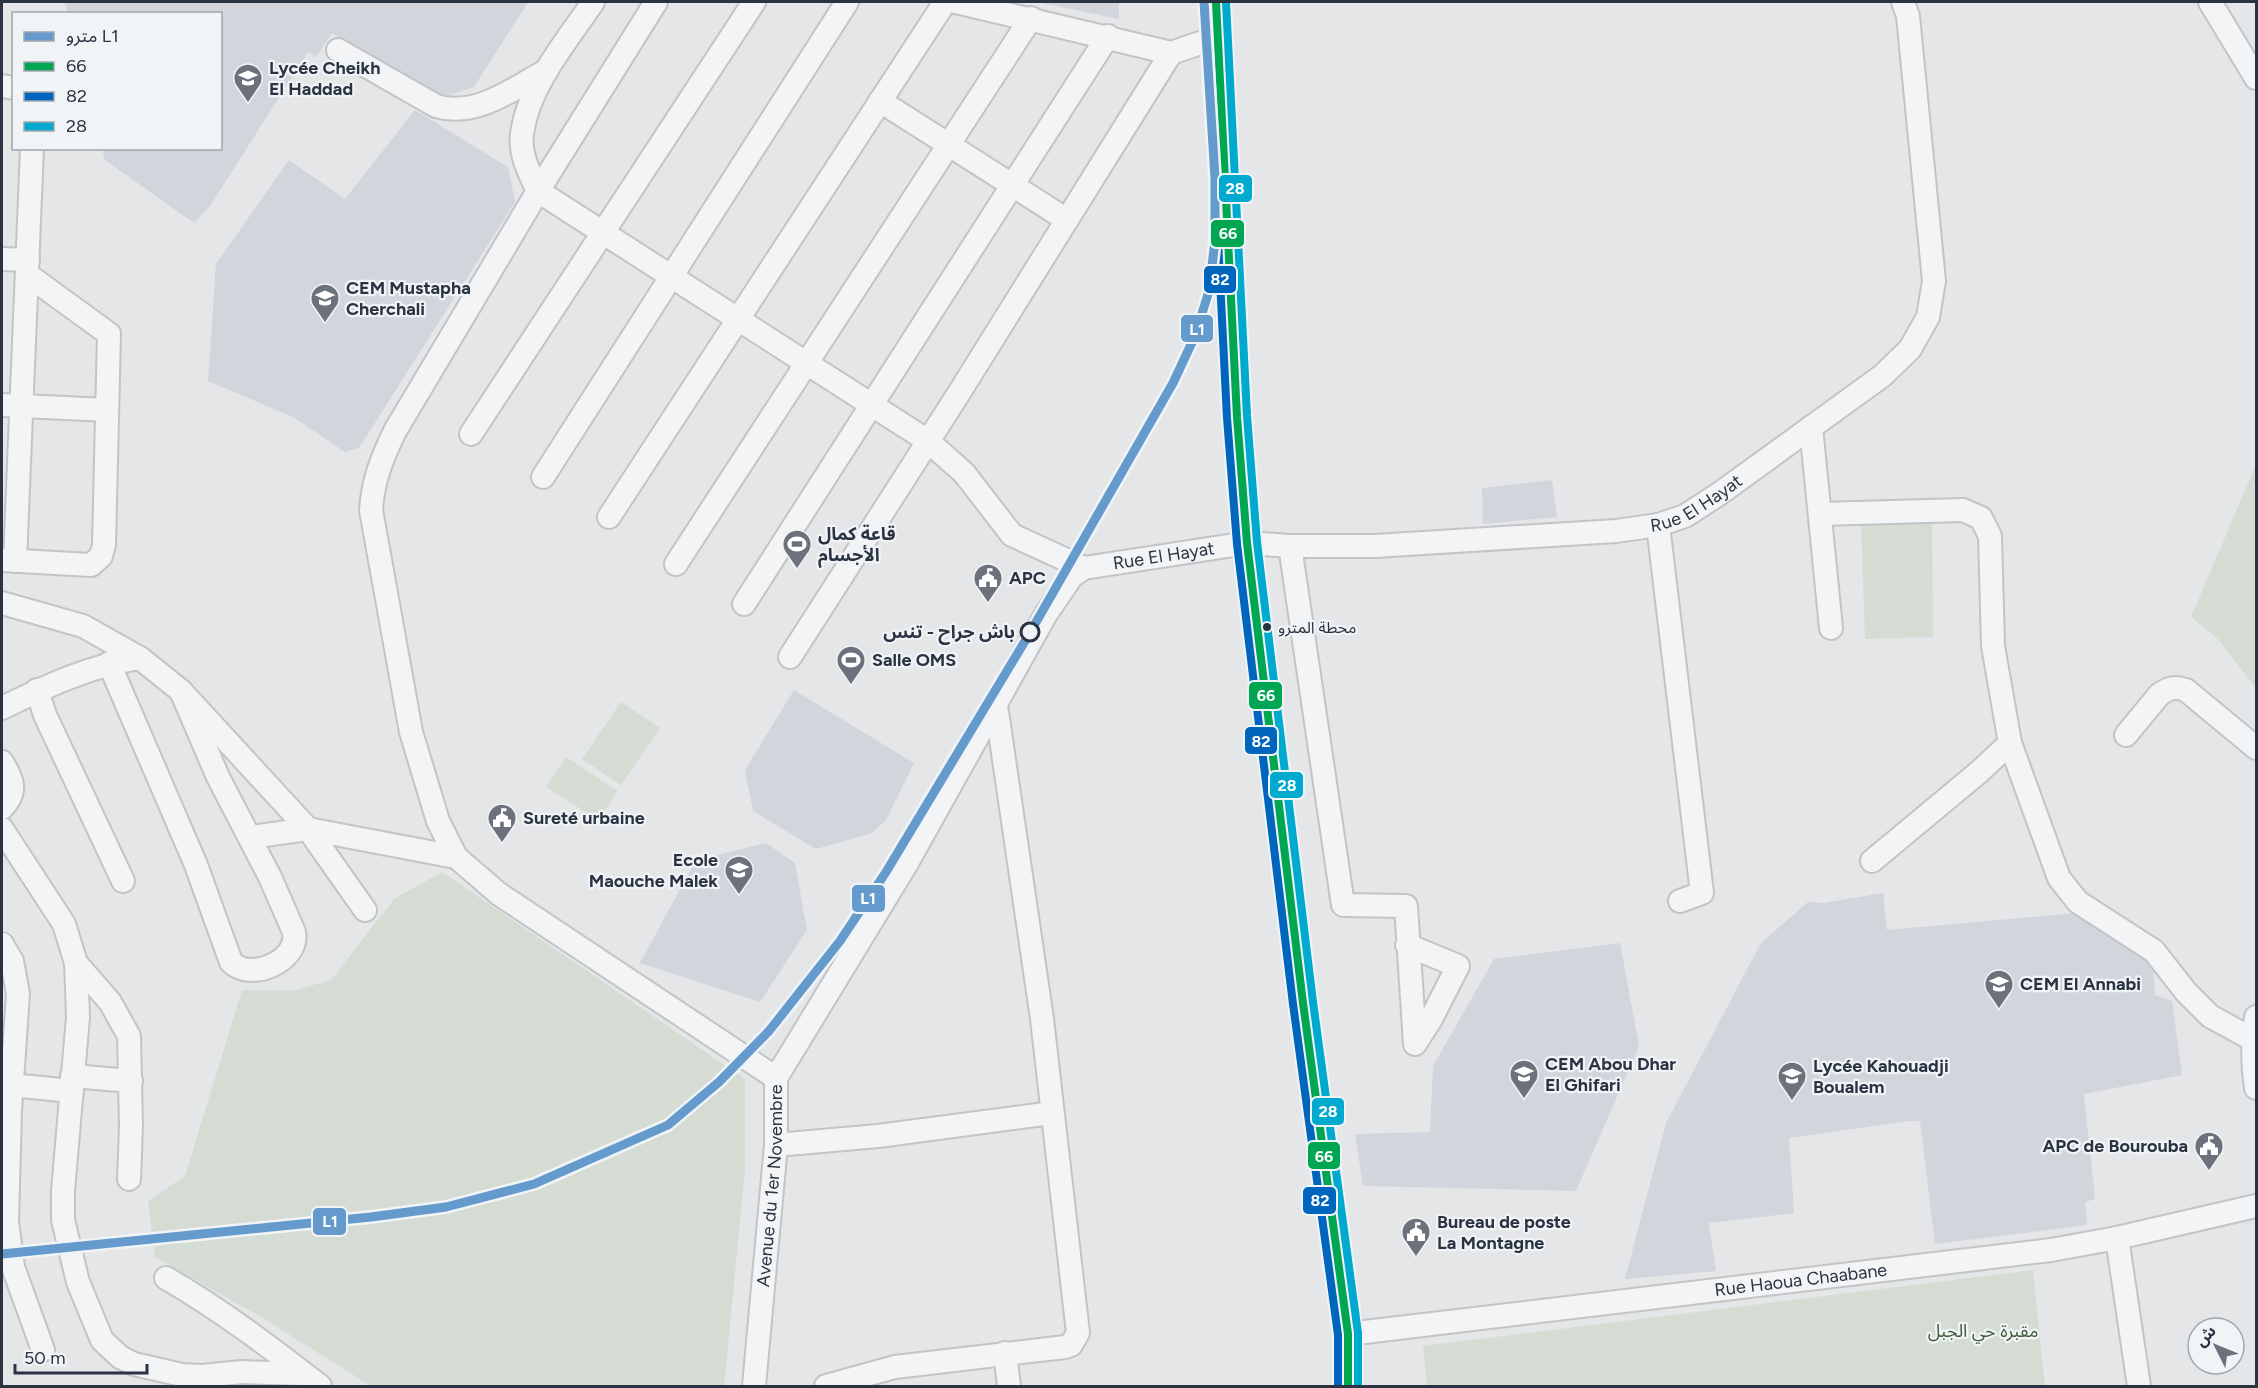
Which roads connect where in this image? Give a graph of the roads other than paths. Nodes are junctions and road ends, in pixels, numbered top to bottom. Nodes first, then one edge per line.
1 (593, 2) edge
2 (656, 2) edge
3 (754, 2) edge
4 (847, 2) edge
5 (945, 2) edge
6 (956, 2) edge
7 (1216, 2) edge
8 (1903, 2) edge
9 (2210, 2) edge
10 (1031, 18) junction
11 (1108, 36) junction
12 (1218, 37) junction
13 (338, 50) dead end
14 (1171, 53) junction
15 (548, 70) junction
16 (2256, 78) edge
17 (880, 101) junction
18 (948, 144) junction
19 (32, 150) edge
20 (1013, 186) junction
21 (538, 191) junction
22 (1067, 220) junction
23 (602, 233) junction
24 (2, 259) edge
25 (28, 267) junction
26 (670, 276) junction
27 (736, 319) junction
28 (806, 362) junction
29 (12, 405) edge
30 (873, 405) junction
31 (107, 410) junction
32 (1811, 427) junction
33 (471, 434) dead end
34 (928, 441) junction
35 (543, 477) dead end
36 (1820, 514) junction
37 (609, 517) dead end
38 (1658, 525) junction
39 (1247, 543) junction
40 (1290, 546) junction
41 (8, 561) edge
42 (676, 564) dead end
43 (1084, 568) junction
44 (2, 603) edge
45 (744, 604) dead end
46 (1831, 628) dead end
47 (790, 657) dead end
48 (140, 658) junction
49 (109, 663) junction
50 (37, 690) junction
51 (181, 691) junction
52 (996, 705) junction
53 (2, 708) edge
54 (2126, 735) dead end
55 (2010, 743) junction
56 (2256, 747) edge
57 (2, 762) edge
58 (2, 808) edge
59 (2, 829) edge
60 (308, 829) junction
61 (251, 837) junction
62 (456, 857) junction
63 (1872, 861) dead end
64 (123, 881) dead end
65 (1680, 901) dead end
66 (365, 909) dead end
67 (2, 944) edge
68 (1407, 945) dead end
69 (76, 963) junction
70 (2254, 1028) edge
71 (776, 1078) junction
72 (131, 1081) junction
73 (72, 1083) junction
74 (11, 1085) junction
75 (2256, 1088) edge
76 (6, 1110) edge
77 (1052, 1113) junction
78 (776, 1145) junction
79 (129, 1179) dead end
80 (2254, 1205) edge
81 (2117, 1238) junction
82 (7, 1268) edge
83 (166, 1278) dead end
84 (1348, 1334) junction
85 (43, 1350) dead end
86 (1005, 1353) junction
87 (312, 1380) edge
88 (754, 1386) edge
89 (826, 1386) edge
90 (1009, 1386) edge
91 (1348, 1386) edge
92 (2139, 1386) edge

1 - 15 street
2 - 21 street
3 - 23 street
4 - 26 street
5 - 17 street
6 - 10 street
7 - 12 main road
8 - 32 street, Rue El Hayat
9 - 16 street
10 - 11 street
10 - 18 street
11 - 14 street
11 - 20 street
12 - 14 street
12 - 39 main road
13 - 15 street
14 - 22 street
15 - 21 street
17 - 18 street
17 - 27 street
18 - 20 street
18 - 28 street
19 - 25 street
20 - 22 street
20 - 30 street
21 - 23 street
21 - 62 street
22 - 34 street
23 - 26 street
23 - 33 street
24 - 25 street
25 - 29 street
25 - 31 street
26 - 27 street
26 - 35 street
27 - 28 street
27 - 37 street
28 - 30 street
28 - 42 street
29 - 31 street
29 - 41 street
30 - 34 street
30 - 45 street
31 - 41 street
32 - 36 street
32 - 38 street, Rue El Hayat
34 - 43 street
34 - 47 street
36 - 46 street
36 - 55 street
38 - 40 street, Rue El Hayat
38 - 65 street
39 - 40 street, Rue El Hayat
39 - 43 street, Rue El Hayat
39 - 84 main road
40 - 68 street
43 - 52 street, Avenue du 1er Novembre
44 - 48 street
48 - 49 street
48 - 51 street
49 - 50 street
49 - 61 street
50 - 53 street
50 - 64 street
51 - 60 street
51 - 61 street
52 - 71 street, Avenue du 1er Novembre
52 - 77 street
54 - 56 street
55 - 63 street
55 - 70 street
57 - 58 street
59 - 69 street
60 - 61 street
60 - 62 street
60 - 66 street
62 - 71 street
67 - 74 street
69 - 72 street
69 - 73 street
70 - 75 street
71 - 78 street, Avenue du 1er Novembre
72 - 73 street
72 - 79 street
73 - 74 street
73 - 87 street
74 - 76 street
76 - 82 street
77 - 78 street
77 - 86 street
78 - 88 street, Avenue du 1er Novembre
80 - 81 street, Rue Haoua Chaabane
81 - 84 street, Rue Haoua Chaabane
81 - 92 street
82 - 85 street
83 - 87 street
84 - 91 main road
86 - 89 street
86 - 90 street

